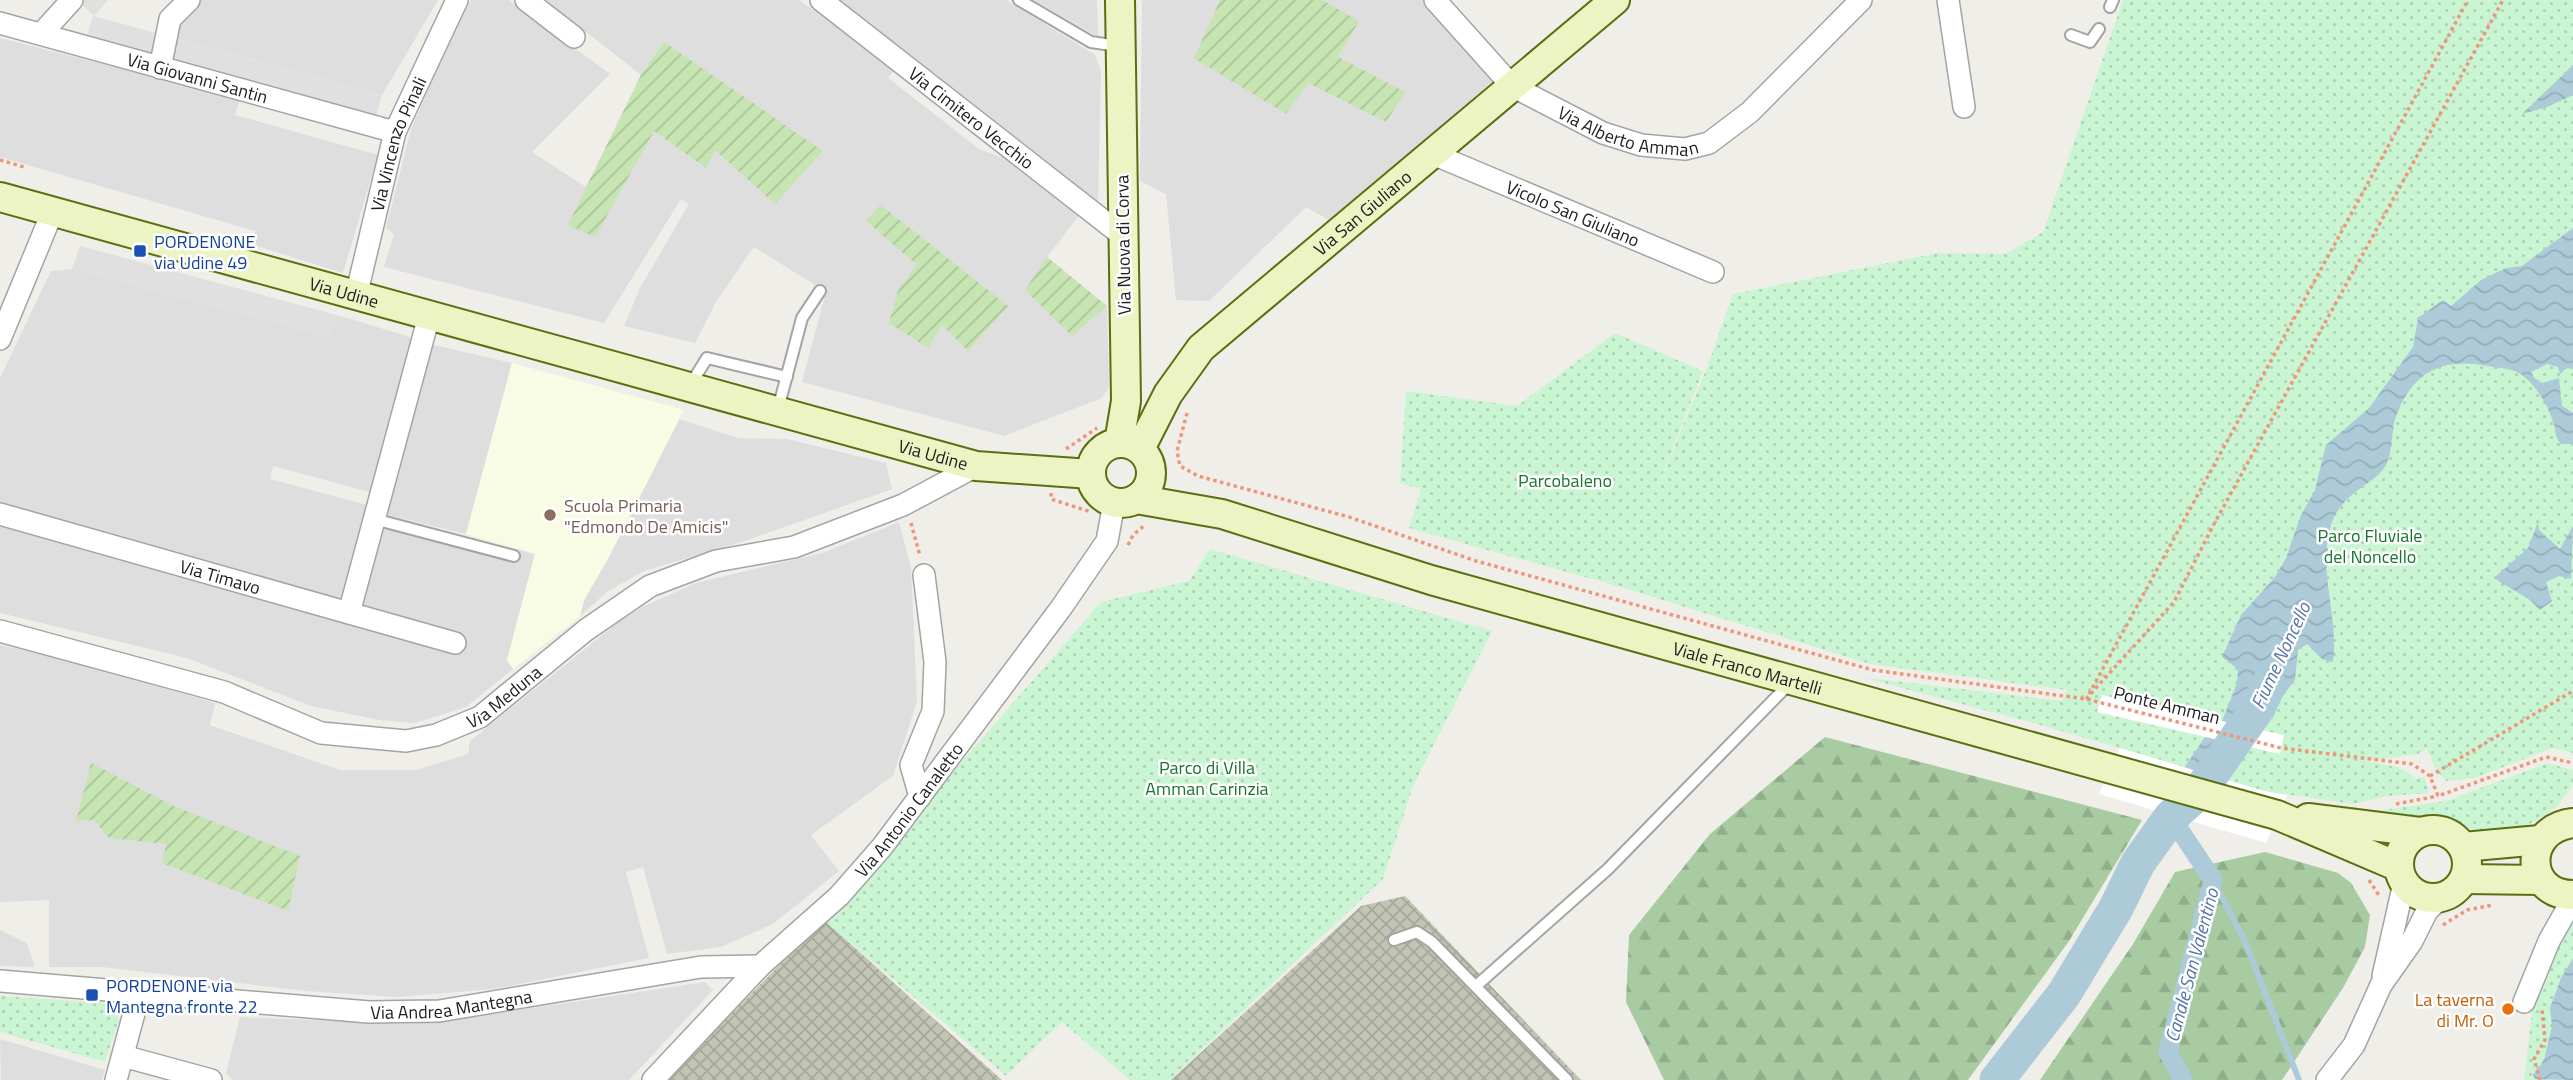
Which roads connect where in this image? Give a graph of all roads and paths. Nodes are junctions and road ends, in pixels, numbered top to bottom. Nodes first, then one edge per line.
1 (189, 0) edge
2 (457, 0) edge
3 (526, 0) edge
4 (821, 0) edge
5 (1019, 0) edge
6 (1120, 0) edge
7 (1435, 0) edge
8 (1615, 0) edge
9 (1861, 0) edge
10 (1948, 0) edge
11 (2468, 0) edge
12 (2502, 0) edge
13 (67, 2) edge
14 (0, 23) edge
15 (2099, 29) dead end
16 (41, 34) junction
17 (2071, 35) dead end
18 (574, 37) dead end
19 (1121, 46) junction
20 (160, 68) junction
21 (1512, 86) junction
22 (1964, 107) dead end
23 (395, 132) junction
24 (1433, 154) junction
25 (0, 160) edge
26 (24, 167) dead end
27 (0, 197) edge
28 (52, 213) junction
29 (1123, 236) junction
30 (1713, 272) dead end
31 (820, 290) dead end
32 (356, 296) junction
33 (429, 316) junction
34 (0, 339) edge
35 (786, 377) junction
36 (689, 387) junction
37 (1188, 407) dead end
38 (778, 412) junction
39 (1129, 446) junction
40 (976, 466) junction
41 (1091, 474) junction
42 (1134, 493) junction
43 (903, 505) junction
44 (0, 514) edge
45 (374, 519) junction
46 (514, 556) dead end
47 (924, 575) joint
48 (349, 612) junction
49 (0, 631) edge
50 (455, 643) dead end
51 (1792, 681) junction
52 (2573, 691) edge
53 (2086, 699) junction
54 (2573, 763) edge
55 (2430, 776) junction
56 (920, 797) junction
57 (2277, 815) junction
58 (2573, 823) edge
59 (2420, 832) junction
60 (2540, 840) junction
61 (2463, 847) junction
62 (2402, 875) junction
63 (2464, 879) junction
64 (2542, 880) junction
65 (2440, 898) junction
66 (2570, 903) edge
67 (1394, 940) dead end
68 (760, 966) junction
69 (0, 981) edge
70 (2382, 985) junction
71 (1476, 986) junction
72 (140, 991) junction
73 (2533, 1002) joint
74 (123, 1056) junction
75 (116, 1080) edge
76 (211, 1080) edge
77 (653, 1080) edge
78 (1567, 1080) edge
79 (2328, 1080) edge
80 (2540, 1080) edge

1 - 20 street
2 - 23 street, Via Vincenzo Pinali
3 - 18 street
4 - 29 street, Via Cimitero Vecchio
5 - 19 lane
6 - 19 main road, Via Nuova di Corva
7 - 21 street
8 - 21 main road, Via San Giuliano
9 - 21 street, Via Alberto Amman
10 - 22 street
11 - 53 path
12 - 53 path
13 - 16 street
14 - 16 street, Via Giovanni Santin
15 - 17 lane
16 - 20 street, Via Giovanni Santin
19 - 29 main road, Via Nuova di Corva
20 - 23 street, Via Giovanni Santin
21 - 24 main road, Via San Giuliano
23 - 32 street, Via Vincenzo Pinali
24 - 30 street, Vicolo San Giuliano
24 - 39 main road, Via San Giuliano
25 - 26 path
27 - 28 main road, Via Udine
28 - 32 main road, Via Udine
28 - 34 street
29 - 39 main road, Via Nuova di Corva
31 - 35 lane
32 - 33 main road, Via Udine
33 - 36 main road, Via Udine
33 - 45 street
35 - 36 lane
35 - 38 lane
36 - 38 main road, Via Udine
37 - 53 path, Ponte Amman
38 - 40 main road, Via Udine
39 - 41 main road
39 - 42 main road
40 - 41 main road, Via Udine
40 - 43 street, Via Meduna
41 - 42 main road
42 - 51 main road, Viale Franco Martelli
42 - 56 street, Via Antonio Canaletto
43 - 47 path
43 - 49 street, Via Meduna
44 - 48 street, Via Timavo
45 - 46 lane
45 - 48 street
47 - 56 street
48 - 50 street, Via Timavo
51 - 57 main road, Viale Franco Martelli
51 - 71 lane
52 - 55 path
53 - 55 path, Ponte Amman
54 - 55 path, Ponte Amman
56 - 68 street, Via Antonio Canaletto
57 - 59 main road, Viale Franco Martelli
57 - 62 main road, Viale Franco Martelli
58 - 60 main road
59 - 61 main road, Viale Franco Martelli
59 - 62 main road
60 - 61 main road
60 - 64 main road
61 - 63 main road
62 - 65 main road, Viale Franco Martelli
62 - 70 street
63 - 64 main road
63 - 65 main road
64 - 66 main road
65 - 70 street
66 - 73 street
67 - 71 lane
68 - 72 street, Via Andrea Mantegna
68 - 77 street, Via Antonio Canaletto
69 - 72 street, Via Andrea Mantegna
70 - 79 street
71 - 78 lane
72 - 74 street
73 - 80 path
74 - 75 street
74 - 76 street

